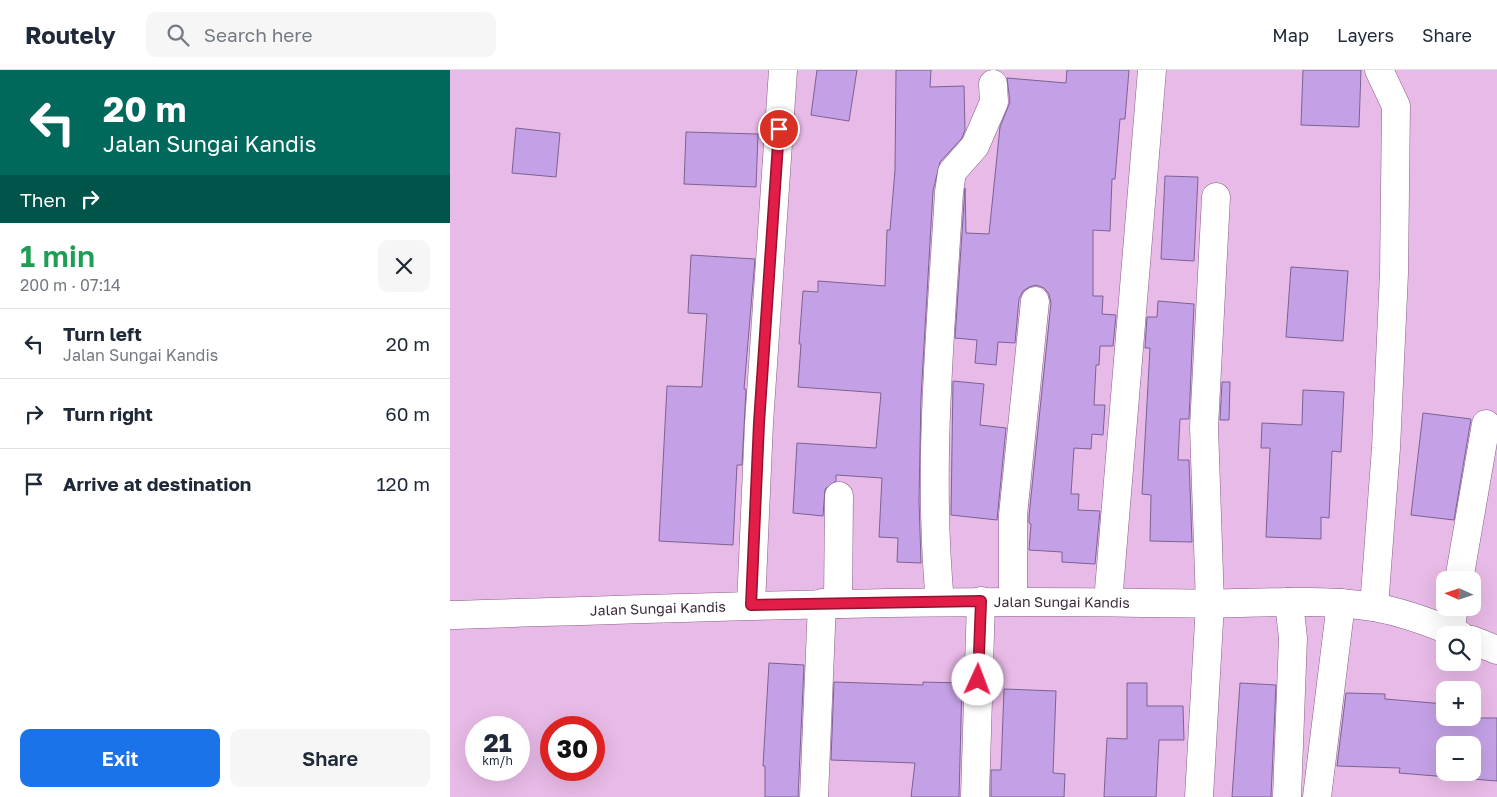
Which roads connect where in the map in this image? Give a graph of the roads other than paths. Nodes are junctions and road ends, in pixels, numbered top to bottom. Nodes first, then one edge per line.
1 (783, 70) edge
2 (1152, 70) edge
3 (1379, 70) edge
4 (992, 84) dead end
5 (1216, 197) dead end
6 (1035, 301) dead end
7 (1486, 424) dead end
8 (839, 496) dead end
9 (1461, 571) edge
10 (1013, 600) junction
11 (981, 601) junction
12 (940, 602) junction
13 (1108, 602) junction
14 (1288, 602) junction
15 (830, 603) junction
16 (1210, 604) junction
17 (1341, 604) junction
18 (751, 605) junction
19 (1374, 607) junction
20 (450, 616) edge
21 (1444, 626) edge
22 (814, 797) edge
23 (975, 797) edge
24 (1199, 797) edge
25 (1287, 797) edge
26 (1316, 797) edge

1 - 18 street
2 - 13 street
3 - 19 street
4 - 12 street
5 - 16 street
6 - 10 street
7 - 9 street
8 - 15 street
10 - 11 street, Jalan Sungai Kandis
10 - 13 street, Jalan Sungai Kandis
11 - 12 street, Jalan Sungai Kandis
11 - 23 street
12 - 15 street, Jalan Sungai Kandis
13 - 16 street, Jalan Sungai Kandis
14 - 16 street, Jalan Sungai Kandis
14 - 17 street, Jalan Sungai Kandis
14 - 25 street
15 - 18 street, Jalan Sungai Kandis
15 - 22 street
16 - 24 street
17 - 19 street, Jalan Sungai Kandis
17 - 26 street
18 - 20 street, Jalan Sungai Kandis
19 - 21 street, Jalan Sungai Kandis

